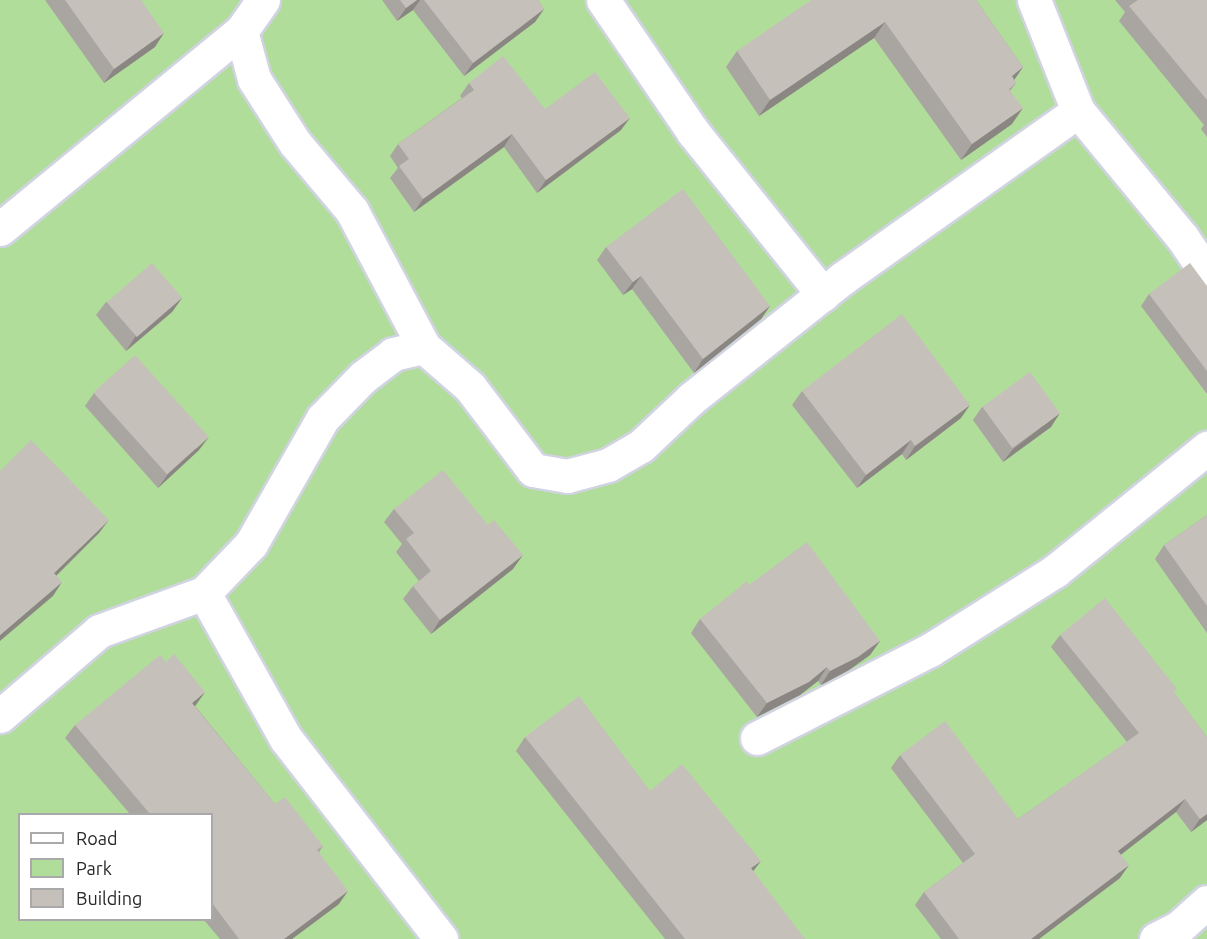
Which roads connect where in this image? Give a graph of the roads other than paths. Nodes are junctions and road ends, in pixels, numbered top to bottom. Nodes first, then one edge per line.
1 (263, 0) edge
2 (603, 0) edge
3 (1034, 0) edge
4 (241, 31) junction
5 (1078, 111) junction
6 (0, 229) edge
7 (1207, 274) edge
8 (823, 294) junction
9 (424, 347) junction
10 (1207, 448) edge
11 (204, 593) junction
12 (0, 716) edge
13 (757, 738) dead end
14 (1207, 902) edge
15 (1172, 935) edge
16 (441, 939) edge

1 - 4 street
2 - 8 street
3 - 5 street
4 - 6 street
4 - 9 street
5 - 7 street
5 - 8 street
8 - 9 street
9 - 11 street
10 - 13 street
11 - 12 street
11 - 16 street
14 - 15 street

